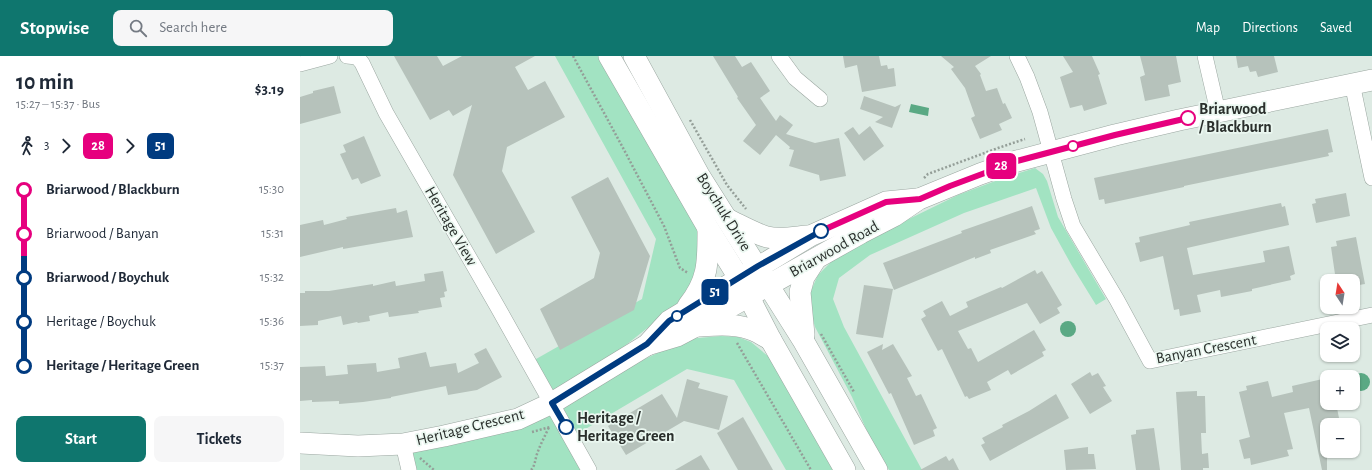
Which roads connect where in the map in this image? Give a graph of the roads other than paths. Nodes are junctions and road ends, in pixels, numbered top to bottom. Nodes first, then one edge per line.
1 (330, 56) edge
2 (347, 56) edge
3 (609, 56) edge
4 (634, 56) edge
5 (779, 56) edge
6 (1017, 56) edge
7 (1205, 56) edge
8 (300, 64) edge
9 (1372, 80) edge
10 (1352, 84) junction
11 (820, 99) dead end
12 (1218, 112) junction
13 (1051, 152) junction
14 (1372, 178) edge
15 (920, 199) junction
16 (727, 219) junction
17 (708, 228) junction
18 (810, 236) junction
19 (815, 260) junction
20 (758, 266) junction
21 (739, 278) junction
22 (769, 285) junction
23 (748, 296) junction
24 (1372, 315) edge
25 (690, 319) junction
26 (771, 340) junction
27 (804, 342) junction
28 (552, 403) junction
29 (300, 442) edge
30 (403, 444) junction
31 (408, 470) edge
32 (589, 470) edge
33 (845, 470) edge
34 (877, 470) edge

1 - 8 street
2 - 28 street, Heritage View
3 - 17 street, Boychuk Drive
4 - 16 street, Boychuk Drive
5 - 11 street
6 - 13 street
7 - 12 street
9 - 10 street, Briarwood Road
10 - 12 street, Briarwood Road
10 - 14 street
12 - 13 street, Briarwood Road
13 - 15 street, Briarwood Road
13 - 24 street, Banyan Crescent
15 - 18 street, Briarwood Road
15 - 19 street, Briarwood Road
16 - 18 street
16 - 20 street, Boychuk Drive
17 - 21 street, Boychuk Drive
17 - 25 street
18 - 20 street, Briarwood Road
19 - 22 street, Briarwood Road
19 - 27 street
20 - 21 street, Briarwood Road
20 - 22 street, Boychuk Drive
21 - 23 street, Boychuk Drive
21 - 25 street, Heritage Crescent
22 - 23 street, Briarwood Road
22 - 27 street, Boychuk Drive
23 - 25 street, Heritage Crescent
23 - 26 street, Boychuk Drive
25 - 26 street
25 - 28 street, Heritage Crescent
26 - 33 street, Boychuk Drive
27 - 34 street, Boychuk Drive
28 - 30 street, Heritage Crescent
28 - 32 street, Heritage View
29 - 30 street, Heritage Crescent
30 - 31 street

